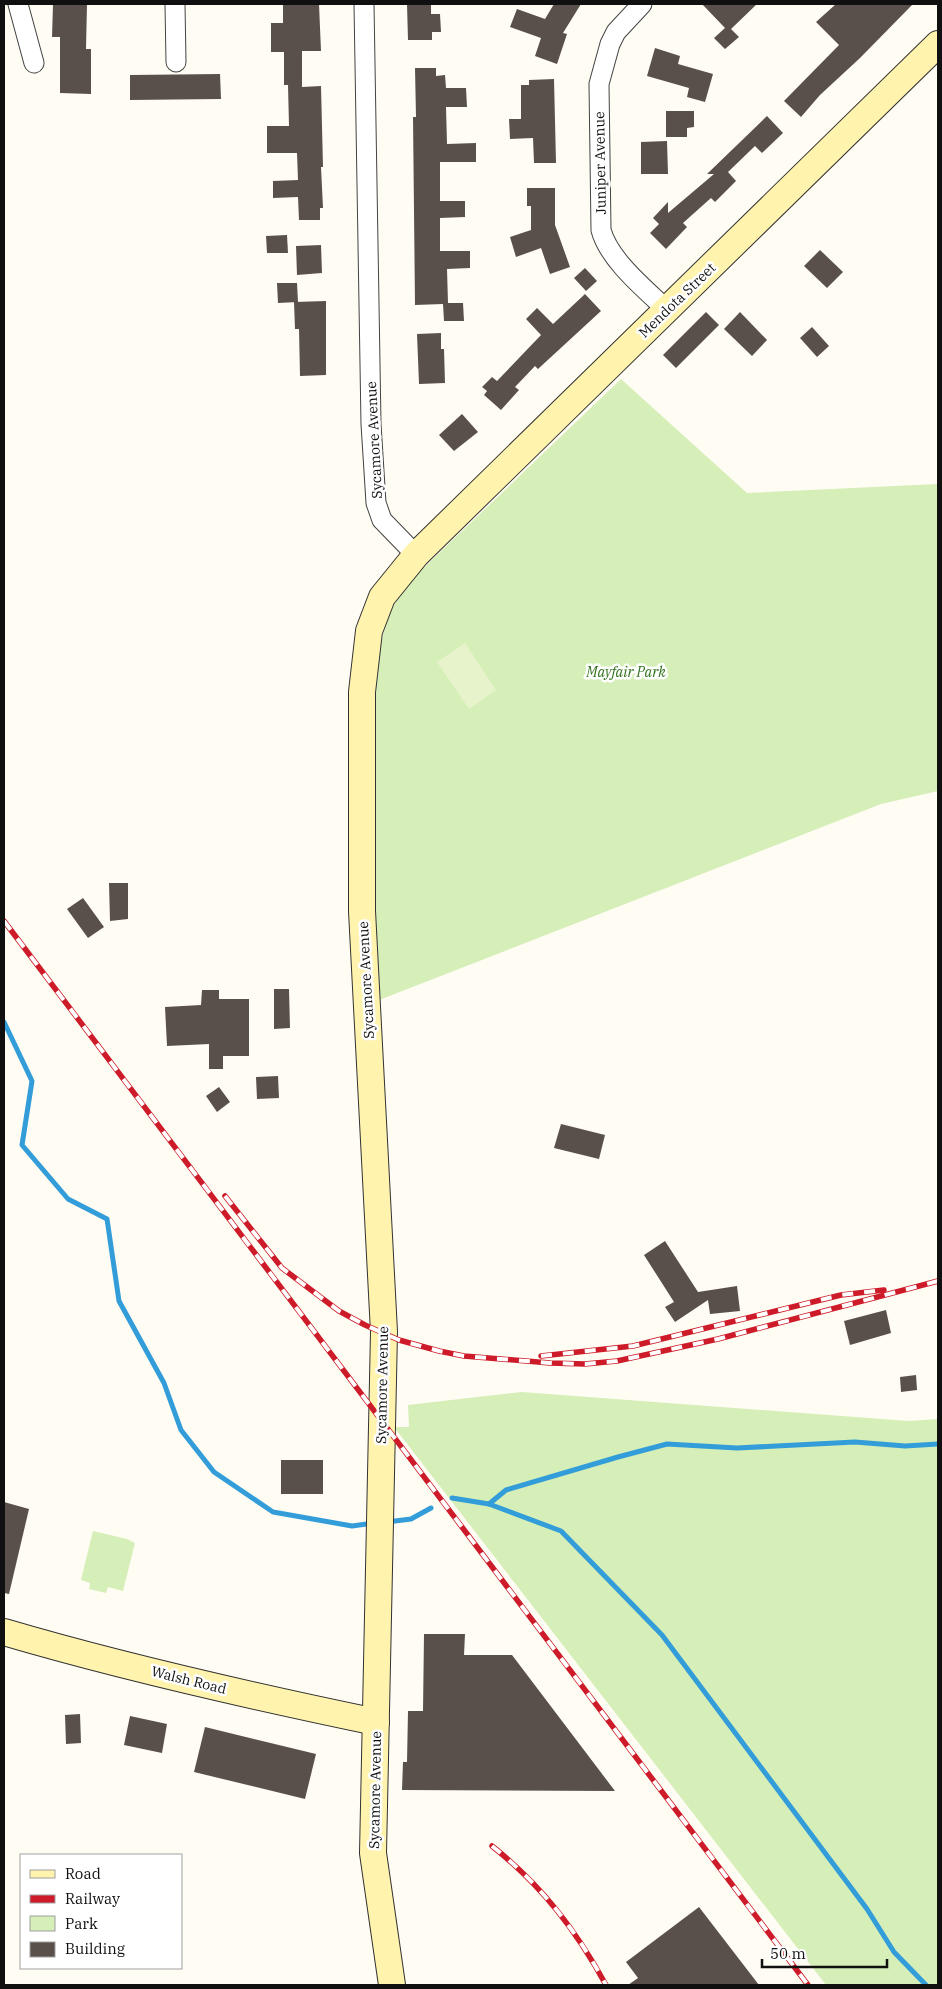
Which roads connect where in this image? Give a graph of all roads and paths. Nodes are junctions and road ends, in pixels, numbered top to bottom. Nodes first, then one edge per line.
1 (18, 4) edge
2 (175, 4) edge
3 (364, 4) edge
4 (642, 4) edge
5 (938, 44) edge
6 (176, 62) dead end
7 (34, 63) dead end
8 (667, 310) junction
9 (416, 555) junction
10 (4, 1632) edge
11 (376, 1722) junction
12 (392, 1985) edge

1 - 7 street
2 - 6 street
3 - 9 street, Sycamore Avenue
4 - 8 street, Juniper Avenue
5 - 8 street, Mendota Street
8 - 9 street, Mendota Street
9 - 11 street, Sycamore Avenue
10 - 11 street, Walsh Road
11 - 12 street, Sycamore Avenue

